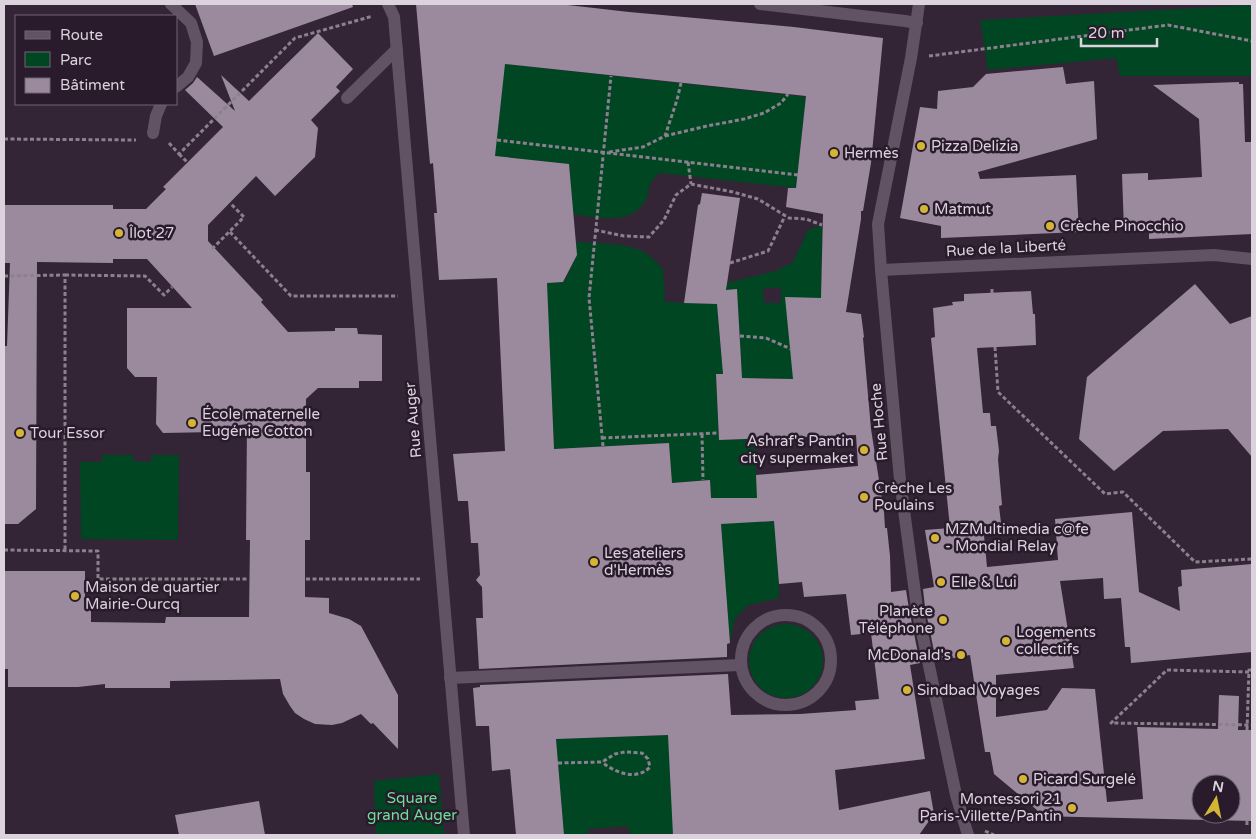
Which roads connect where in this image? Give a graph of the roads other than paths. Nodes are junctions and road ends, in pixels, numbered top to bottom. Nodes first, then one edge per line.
1 (171, 4) edge
2 (388, 4) edge
3 (760, 4) edge
4 (919, 4) edge
5 (917, 23) junction
6 (396, 49) junction
7 (178, 85) edge
8 (347, 98) dead end
9 (161, 105) edge
10 (154, 130) road end
11 (1252, 259) edge
12 (882, 270) junction
13 (740, 664) junction
14 (450, 678) junction
15 (464, 835) edge
16 (968, 835) edge

1 - 7 street
2 - 6 street, Rue Auger
3 - 5 street
4 - 5 street, Rue Hoche
5 - 12 street, Rue Hoche
6 - 8 street
6 - 14 street, Rue Auger
9 - 10 street
11 - 12 street, Rue de la Liberté
12 - 16 street, Rue Hoche
13 - 13 street
13 - 14 street
14 - 15 street, Rue Auger

